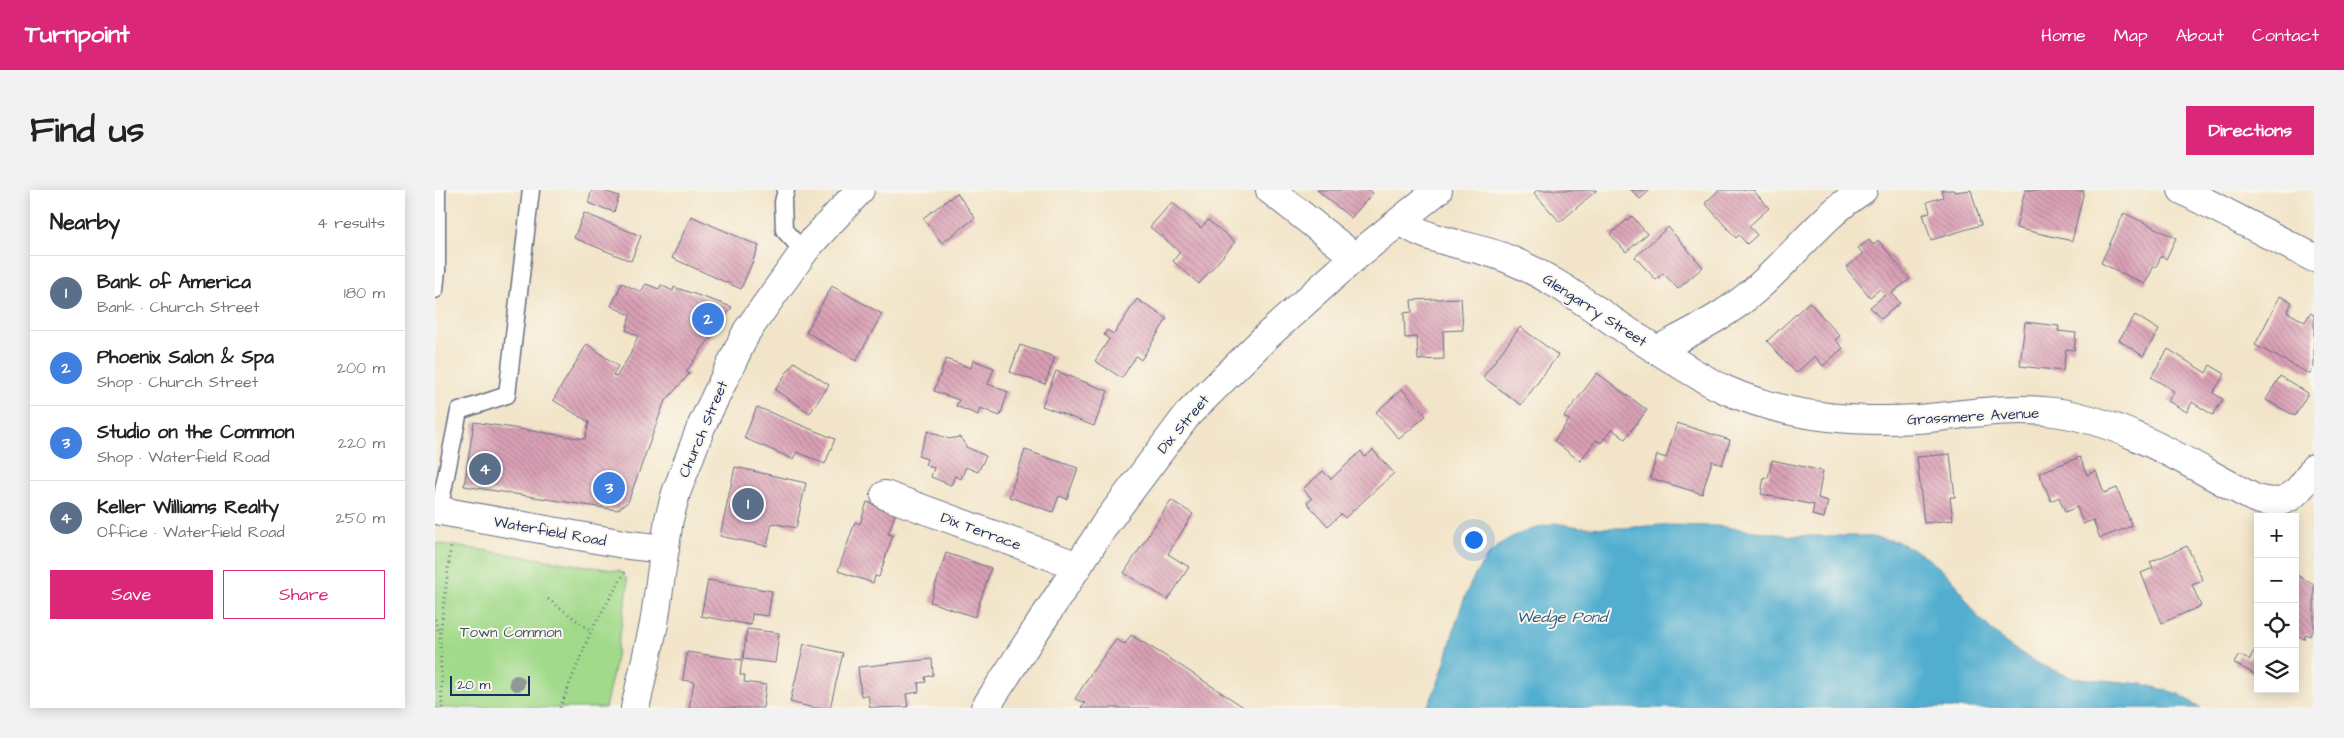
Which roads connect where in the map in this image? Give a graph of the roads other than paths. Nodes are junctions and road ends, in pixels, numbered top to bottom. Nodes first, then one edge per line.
1 (437, 190) edge
2 (531, 190) edge
3 (785, 190) edge
4 (860, 190) edge
5 (1270, 190) edge
6 (1438, 190) edge
7 (1863, 190) edge
8 (2182, 190) edge
9 (1401, 221) junction
10 (804, 252) junction
11 (1355, 258) junction
12 (2314, 258) edge
13 (436, 270) edge
14 (435, 290) edge
15 (1657, 350) junction
16 (2313, 470) edge
17 (885, 495) dead end
18 (437, 510) edge
19 (665, 549) junction
20 (1077, 566) junction
21 (635, 708) edge
22 (985, 708) edge

1 - 13 lane
2 - 18 lane
3 - 10 lane
4 - 10 street, Church Street
5 - 11 street
6 - 9 street, Dix Street
7 - 15 street, Glengarry Street
8 - 12 street
9 - 11 street, Dix Street
9 - 15 street, Glengarry Street
10 - 19 street, Church Street
11 - 20 street, Dix Street
13 - 14 lane
15 - 16 street, Grassmere Avenue
17 - 20 street, Dix Terrace
18 - 19 street, Waterfield Road
19 - 21 street, Church Street
20 - 22 street, Dix Street

